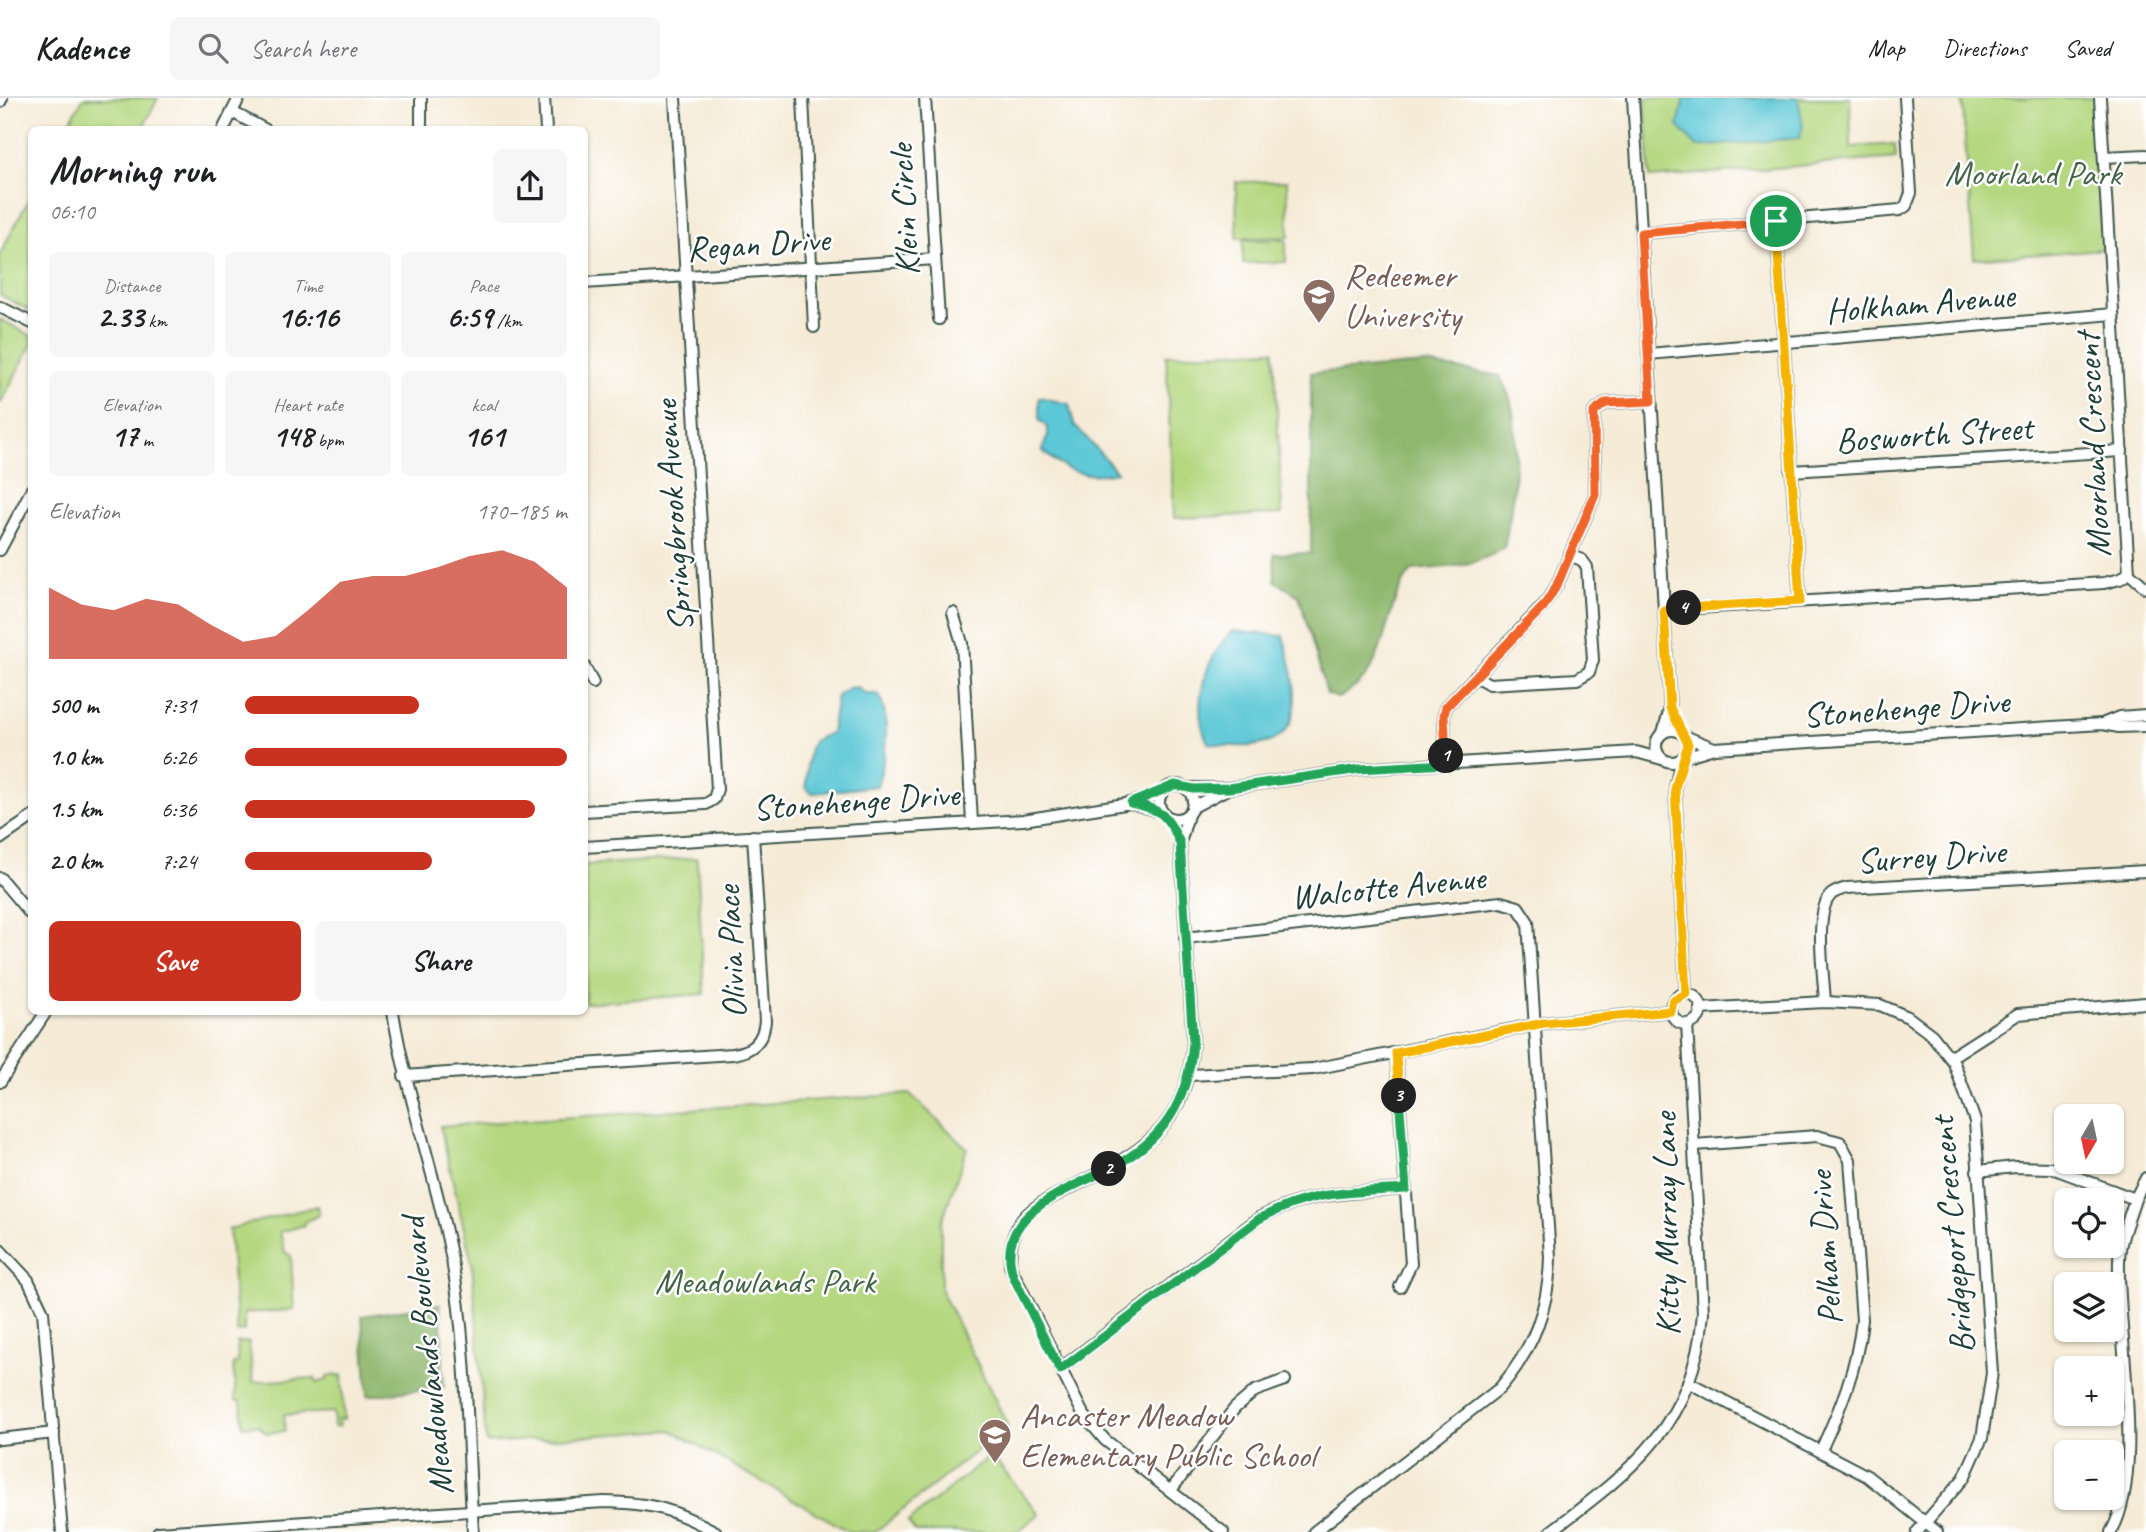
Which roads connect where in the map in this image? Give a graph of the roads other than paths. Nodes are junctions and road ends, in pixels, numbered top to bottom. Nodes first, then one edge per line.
1 (239, 98) edge
2 (421, 98) edge
3 (544, 98) edge
4 (675, 98) edge
5 (803, 98) edge
6 (926, 98) edge
7 (1633, 98) edge
8 (1905, 98) edge
9 (2100, 98) edge
10 (232, 112) junction
11 (225, 126) edge
12 (258, 126) edge
13 (421, 126) edge
14 (546, 126) edge
15 (2146, 155) edge
16 (2104, 158) junction
17 (1776, 221) junction
18 (1641, 233) junction
19 (934, 259) junction
20 (810, 268) junction
21 (687, 276) junction
22 (588, 283) edge
23 (0, 307) edge
24 (2113, 314) junction
25 (939, 319) dead end
26 (28, 321) edge
27 (814, 327) dead end
28 (1783, 343) junction
29 (1648, 354) junction
30 (1651, 401) junction
31 (2122, 451) junction
32 (1791, 471) junction
33 (28, 497) edge
34 (0, 550) edge
35 (1571, 556) junction
36 (2129, 573) junction
37 (2146, 588) edge
38 (1800, 601) junction
39 (1664, 610) junction
40 (953, 613) dead end
41 (588, 674) edge
42 (1475, 676) junction
43 (593, 683) dead end
44 (1670, 708) junction
45 (2146, 715) edge
46 (2102, 724) junction
47 (2146, 726) edge
48 (1683, 734) junction
49 (1661, 736) junction
50 (1714, 748) junction
51 (1636, 752) junction
52 (1683, 758) junction
53 (1664, 760) junction
54 (1446, 764) junction
55 (1186, 788) junction
56 (1229, 788) junction
57 (1675, 788) junction
58 (1162, 793) junction
59 (1131, 803) junction
60 (588, 811) edge
61 (1190, 811) junction
62 (1166, 815) junction
63 (28, 820) edge
64 (972, 822) junction
65 (753, 836) junction
66 (0, 839) edge
67 (1180, 843) junction
68 (588, 847) edge
69 (2146, 871) edge
70 (0, 877) edge
71 (28, 911) edge
72 (1185, 938) junction
73 (1686, 994) junction
74 (1825, 1002) junction
75 (2146, 1003) edge
76 (1700, 1009) junction
77 (1671, 1011) junction
78 (45, 1015) edge
79 (394, 1015) edge
80 (1687, 1024) junction
81 (1534, 1025) junction
82 (1396, 1053) junction
83 (1951, 1057) junction
84 (1190, 1075) junction
85 (404, 1076) junction
86 (0, 1082) edge
87 (1694, 1145) junction
88 (1977, 1171) junction
89 (2146, 1178) edge
90 (1406, 1189) junction
91 (2135, 1199) junction
92 (0, 1250) edge
93 (1400, 1287) dead end
94 (1060, 1370) junction
95 (1285, 1380) dead end
96 (1688, 1382) junction
97 (54, 1433) junction
98 (0, 1439) edge
99 (1821, 1450) junction
100 (1171, 1490) junction
101 (471, 1511) junction
102 (331, 1520) junction
103 (1925, 1522) junction
104 (699, 1528) edge
105 (62, 1532) edge
106 (158, 1532) edge
107 (332, 1532) edge
108 (473, 1532) edge
109 (716, 1532) edge
110 (1223, 1532) edge
111 (1314, 1532) edge
112 (1550, 1532) edge
113 (1917, 1532) edge
114 (1937, 1532) edge
115 (2111, 1532) edge

1 - 10 street
2 - 13 street
3 - 14 street
4 - 21 street, Springbrook Avenue
5 - 20 street
6 - 19 street, Klein Circle
7 - 18 street
8 - 17 street
9 - 16 street, Moorland Crescent
10 - 11 street
10 - 12 street
15 - 16 street
16 - 24 street, Moorland Crescent
17 - 18 street
17 - 28 street
18 - 29 street
19 - 20 street, Regan Drive
19 - 25 street, Klein Circle
20 - 21 street, Regan Drive
20 - 27 street
21 - 22 street, Regan Drive
21 - 60 street, Springbrook Avenue
23 - 26 street
24 - 28 street, Holkham Avenue
24 - 31 street, Moorland Crescent
28 - 29 street, Holkham Avenue
28 - 32 street
29 - 30 street
30 - 35 street
30 - 39 street
31 - 32 street, Bosworth Street
31 - 36 street, Moorland Crescent
32 - 38 street
33 - 34 street
35 - 42 street
35 - 42 street
36 - 37 street
36 - 38 street, Moorland Crescent
38 - 39 street, Moorland Crescent
39 - 44 street
40 - 64 street
41 - 43 street
42 - 54 street
44 - 48 street
44 - 49 street
45 - 46 street, Stonehenge Drive
46 - 47 street, Stonehenge Drive
46 - 50 street, Stonehenge Drive
48 - 49 street
48 - 50 street, Stonehenge Drive
48 - 52 street
49 - 51 street
49 - 53 street
50 - 52 street, Stonehenge Drive
51 - 53 street
51 - 54 street
52 - 53 street
52 - 57 street
53 - 57 street
54 - 56 street
55 - 56 street
55 - 58 street
55 - 61 street
56 - 61 street
57 - 73 street
58 - 59 street, Stonehenge Drive
58 - 62 street
59 - 62 street, Stonehenge Drive
59 - 64 street, Stonehenge Drive
61 - 62 street
61 - 67 street
62 - 67 street
63 - 66 street
64 - 65 street, Stonehenge Drive
65 - 68 street, Stonehenge Drive
65 - 85 street, Olivia Place
67 - 72 street
69 - 74 street, Surrey Drive
70 - 71 street
72 - 81 street, Walcotte Avenue
72 - 84 street
73 - 76 street
73 - 77 street
74 - 76 street, Bridgeport Crescent
74 - 83 street, Bridgeport Crescent
75 - 83 street
76 - 80 street
77 - 80 street
77 - 81 street
78 - 86 street
79 - 85 street, Meadowlands Boulevard
80 - 87 street, Kitty Murray Lane
81 - 82 street
81 - 111 street, Walcotte Avenue
82 - 84 street
82 - 90 street
83 - 88 street, Bridgeport Crescent
84 - 94 street
85 - 101 street, Meadowlands Boulevard
87 - 96 street, Kitty Murray Lane
87 - 99 street, Pelham Drive
88 - 91 street
88 - 103 street, Bridgeport Crescent
89 - 91 street
90 - 93 street
90 - 94 street
91 - 115 street
92 - 97 street
94 - 100 street
95 - 100 street
96 - 99 street
96 - 112 street, Kitty Murray Lane
97 - 98 street
97 - 105 street
99 - 103 street
100 - 110 street
101 - 102 street
101 - 104 street
101 - 108 street, Meadowlands Boulevard
102 - 106 street
102 - 107 street
103 - 113 street, Bridgeport Crescent
103 - 114 street
104 - 109 street

